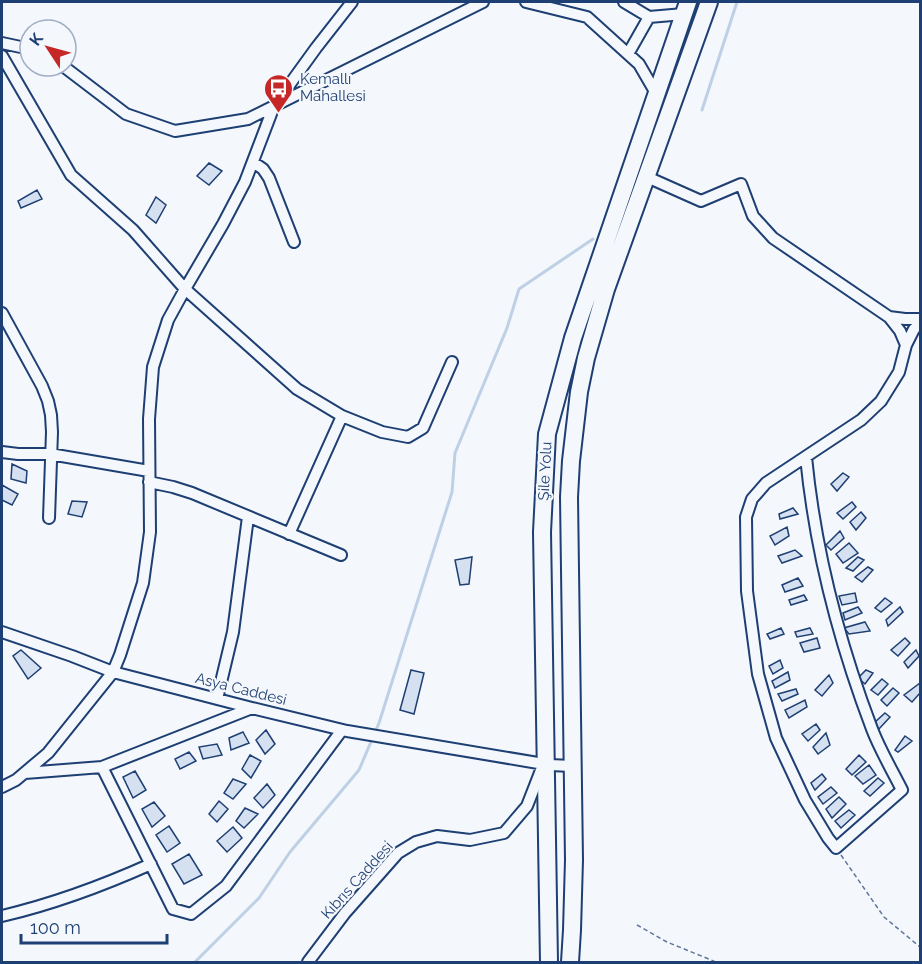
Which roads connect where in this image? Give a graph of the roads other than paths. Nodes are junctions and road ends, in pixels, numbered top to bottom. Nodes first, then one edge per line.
1 (352, 2) edge
2 (483, 2) edge
3 (526, 2) edge
4 (624, 2) edge
5 (710, 2) edge
6 (559, 5) edge
7 (686, 8) edge
8 (650, 17) junction
9 (2, 43) edge
10 (18, 46) edge
11 (628, 54) junction
12 (2, 56) edge
13 (78, 77) edge
14 (657, 95) junction
15 (274, 106) junction
16 (254, 162) junction
17 (647, 177) junction
18 (294, 242) dead end
19 (185, 289) junction
20 (2, 313) edge
21 (889, 317) junction
22 (921, 321) edge
23 (906, 345) junction
24 (452, 362) dead end
25 (342, 416) junction
26 (2, 452) edge
27 (50, 454) junction
28 (806, 457) junction
29 (149, 477) junction
30 (248, 517) junction
31 (49, 518) dead end
32 (289, 534) junction
33 (341, 555) dead end
34 (2, 632) edge
35 (113, 672) junction
36 (217, 699) junction
37 (252, 708) junction
38 (342, 730) junction
39 (544, 764) junction
40 (572, 766) junction
41 (102, 767) junction
42 (24, 773) junction
43 (2, 787) edge
44 (151, 864) junction
45 (2, 915) edge
46 (308, 963) edge
47 (549, 963) edge
48 (570, 963) edge

1 - 15 street
2 - 15 street
3 - 6 street
4 - 8 street
5 - 17 highway, Şile Yolu
6 - 11 street
7 - 8 street
7 - 14 highway, Şile Yolu
8 - 11 street
9 - 10 street
11 - 14 street
12 - 19 street
13 - 15 street
14 - 39 highway, Şile Yolu
15 - 16 street
16 - 18 street
16 - 19 street
17 - 21 street
17 - 40 highway, Şile Yolu
19 - 25 street
19 - 29 street
20 - 27 street
21 - 22 street
21 - 23 street
22 - 23 street
23 - 28 street
24 - 25 street
25 - 32 street
26 - 27 street
27 - 29 street
27 - 31 street
28 - 28 street
29 - 30 street
29 - 35 street
30 - 32 street
30 - 36 street
32 - 33 street
34 - 35 street, Asya Caddesi
35 - 36 street, Asya Caddesi
35 - 42 street
36 - 37 street, Asya Caddesi
37 - 38 street, Asya Caddesi
37 - 41 street
38 - 39 street, Asya Caddesi
38 - 44 street
39 - 40 street
39 - 46 street, Kıbrıs Caddesi
39 - 47 highway, Şile Yolu
40 - 48 highway, Şile Yolu
41 - 42 street
41 - 44 street
42 - 43 street
44 - 45 street

